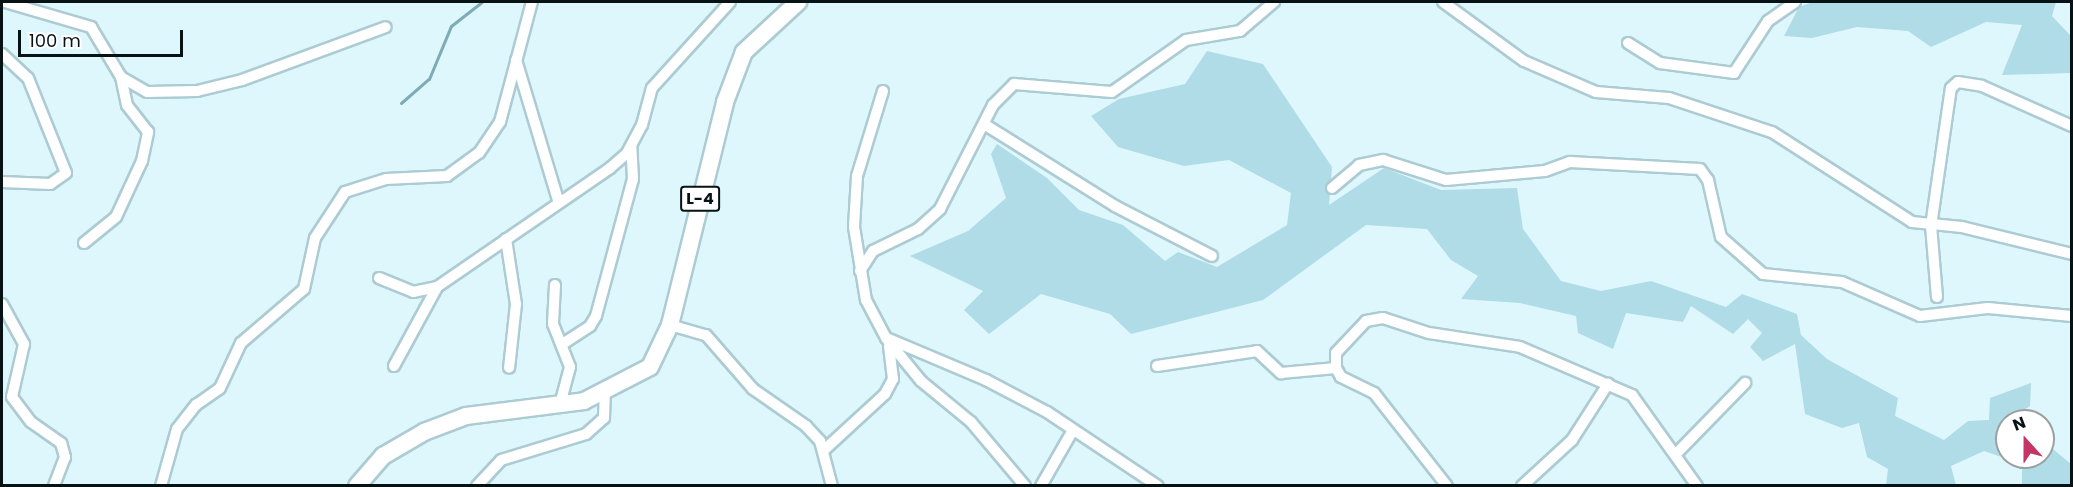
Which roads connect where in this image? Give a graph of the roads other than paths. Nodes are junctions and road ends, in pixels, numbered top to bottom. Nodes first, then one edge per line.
1 (5, 2) edge
2 (532, 2) edge
3 (730, 2) edge
4 (798, 2) edge
5 (1274, 2) edge
6 (1443, 2) edge
7 (1795, 2) edge
8 (387, 27) dead end
9 (1628, 43) dead end
10 (2, 54) edge
11 (515, 57) junction
12 (121, 77) junction
13 (883, 91) dead end
14 (984, 124) junction
15 (2072, 126) edge
16 (631, 145) junction
17 (2, 182) edge
18 (1332, 188) dead end
19 (559, 203) junction
20 (1931, 226) junction
21 (506, 240) junction
22 (84, 243) dead end
23 (2072, 254) edge
24 (1212, 256) dead end
25 (860, 271) junction
26 (379, 278) dead end
27 (555, 285) dead end
28 (437, 287) junction
29 (1936, 297) dead end
30 (2, 304) edge
31 (2072, 316) edge
32 (670, 325) junction
33 (886, 338) junction
34 (564, 344) junction
35 (394, 366) dead end
36 (1157, 366) dead end
37 (509, 368) dead end
38 (1336, 368) junction
39 (1745, 383) dead end
40 (1608, 384) junction
41 (606, 393) junction
42 (560, 404) junction
43 (1073, 430) junction
44 (824, 451) junction
45 (1677, 453) junction
46 (54, 486) edge
47 (161, 486) edge
48 (357, 486) edge
49 (477, 486) edge
50 (832, 486) edge
51 (1025, 486) edge
52 (1041, 486) edge
53 (1158, 486) edge
54 (1447, 486) edge
55 (1522, 486) edge
56 (1697, 486) edge

1 - 12 street
2 - 11 street
3 - 16 street
4 - 32 main road, L-4
5 - 14 street
6 - 20 street
7 - 9 street
8 - 12 street
10 - 17 street
11 - 19 street
11 - 47 street
12 - 22 street
13 - 25 street
14 - 24 street
14 - 25 street
15 - 20 street
16 - 19 street
16 - 34 street
18 - 31 street
19 - 21 street
20 - 23 street
20 - 29 street
21 - 28 street
21 - 37 street
25 - 33 street
26 - 28 street
27 - 34 street
28 - 35 street
30 - 46 street
32 - 41 main road, L-4
32 - 44 street
33 - 43 street
33 - 44 street
33 - 51 street
34 - 42 street
36 - 38 street
38 - 40 street
38 - 54 street
39 - 45 street
40 - 45 street
40 - 55 street
41 - 42 main road, L-4
41 - 49 street
42 - 48 main road, L-4
43 - 52 street
43 - 53 street
44 - 50 street
45 - 56 street

